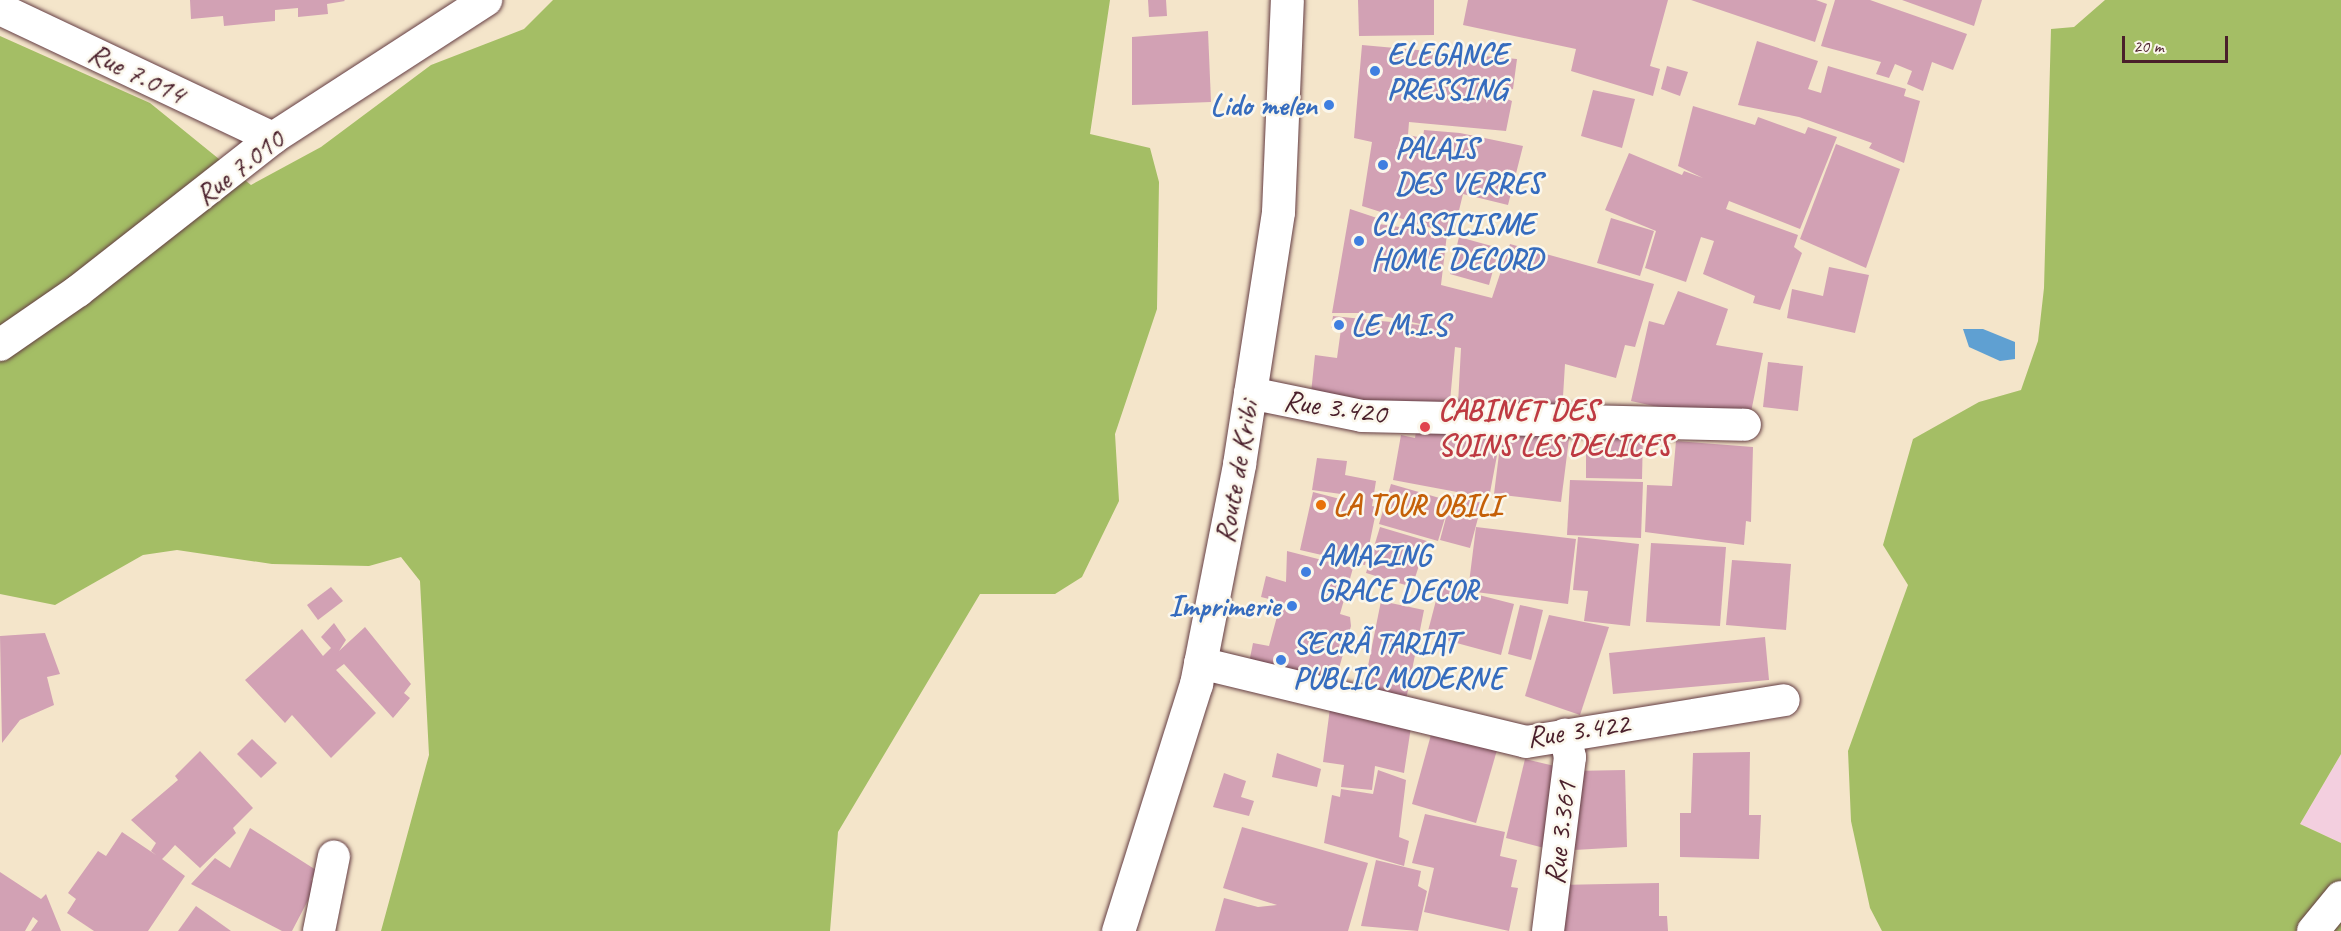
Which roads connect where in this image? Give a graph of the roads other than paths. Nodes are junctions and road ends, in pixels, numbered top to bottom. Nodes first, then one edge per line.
1 (486, 0) edge
2 (1287, 0) edge
3 (0, 9) edge
4 (273, 138) junction
5 (0, 345) edge
6 (1250, 393) junction
7 (1745, 425) dead end
8 (1200, 663) junction
9 (1784, 700) dead end
10 (1565, 735) junction
11 (334, 855) dead end
12 (2341, 897) edge
13 (319, 931) edge
14 (1118, 931) edge
15 (1548, 931) edge
16 (2313, 931) edge

1 - 4 street, Rue 7.010
2 - 6 main road, Route de Kribi
3 - 4 street, Rue 7.014
4 - 5 street, Rue 7.010
6 - 7 street, Rue 3.420
6 - 8 main road, Route de Kribi
8 - 10 street, Rue 3.422
8 - 14 main road, Route de Kribi
9 - 10 street, Rue 3.422
10 - 15 street, Rue 3.361
11 - 13 street
12 - 16 street

